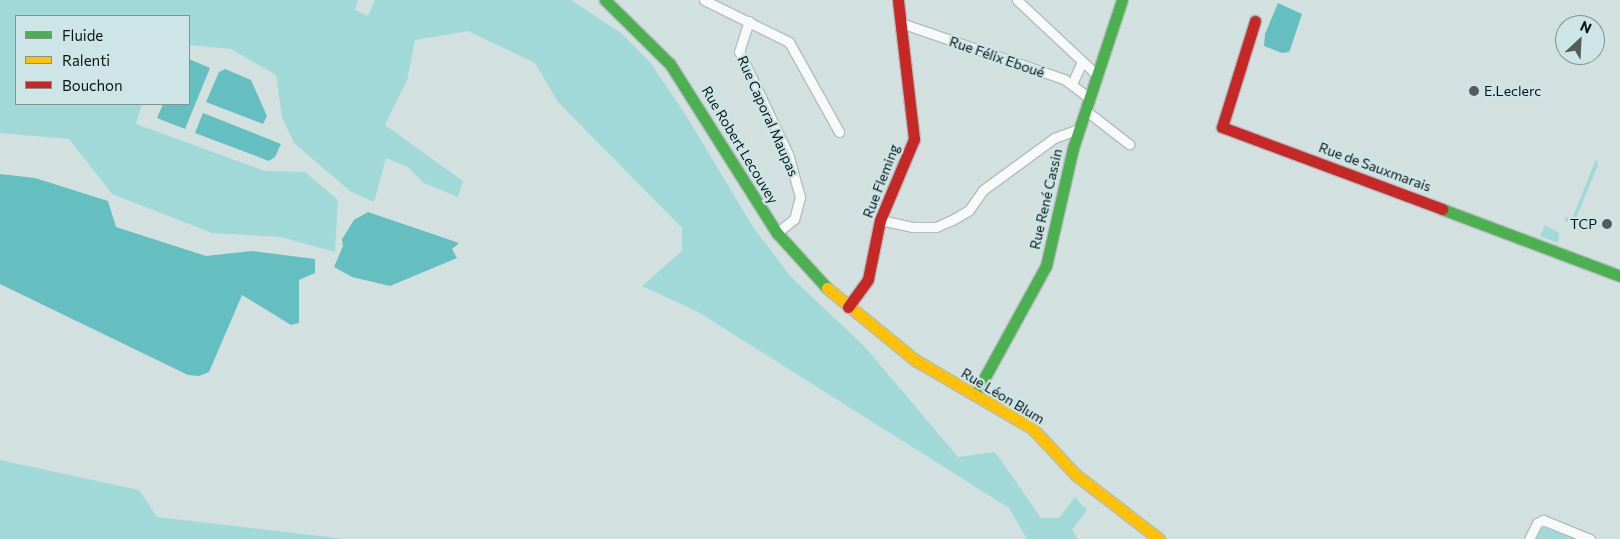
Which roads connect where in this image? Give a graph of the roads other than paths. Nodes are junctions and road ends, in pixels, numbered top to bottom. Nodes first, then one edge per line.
1 (605, 0) edge
2 (704, 0) edge
3 (898, 0) edge
4 (1016, 0) edge
5 (1122, 0) edge
6 (749, 21) junction
7 (1255, 21) dead end
8 (901, 23) junction
9 (1082, 62) junction
10 (1097, 75) junction
11 (1072, 84) junction
12 (1089, 98) junction
13 (1085, 110) junction
14 (1079, 129) junction
15 (839, 132) dead end
16 (1129, 144) dead end
17 (880, 220) junction
18 (777, 233) junction
19 (1620, 276) edge
20 (848, 307) junction
21 (975, 395) junction
22 (1159, 539) edge
23 (1530, 539) edge
24 (1590, 539) edge

1 - 18 street, Rue Robert Lecouvey
2 - 6 street
3 - 8 street, Rue Fleming
4 - 9 street
5 - 10 street, Rue René Cassin
6 - 15 street
6 - 18 street, Rue Caporal Maupas
7 - 19 street, Rue de Sauxmarais
8 - 11 street, Rue Félix Eboué
8 - 17 street, Rue Fleming
9 - 10 street
9 - 11 street
10 - 12 street, Rue René Cassin
11 - 12 street, Rue Félix Eboué
12 - 13 street, Rue René Cassin
13 - 14 street, Rue René Cassin
13 - 16 street
14 - 17 street
14 - 21 street, Rue René Cassin
17 - 20 street, Rue Fleming
18 - 20 street, Rue Robert Lecouvey
20 - 21 street, Rue Léon Blum
21 - 22 street, Rue Léon Blum
23 - 24 street

